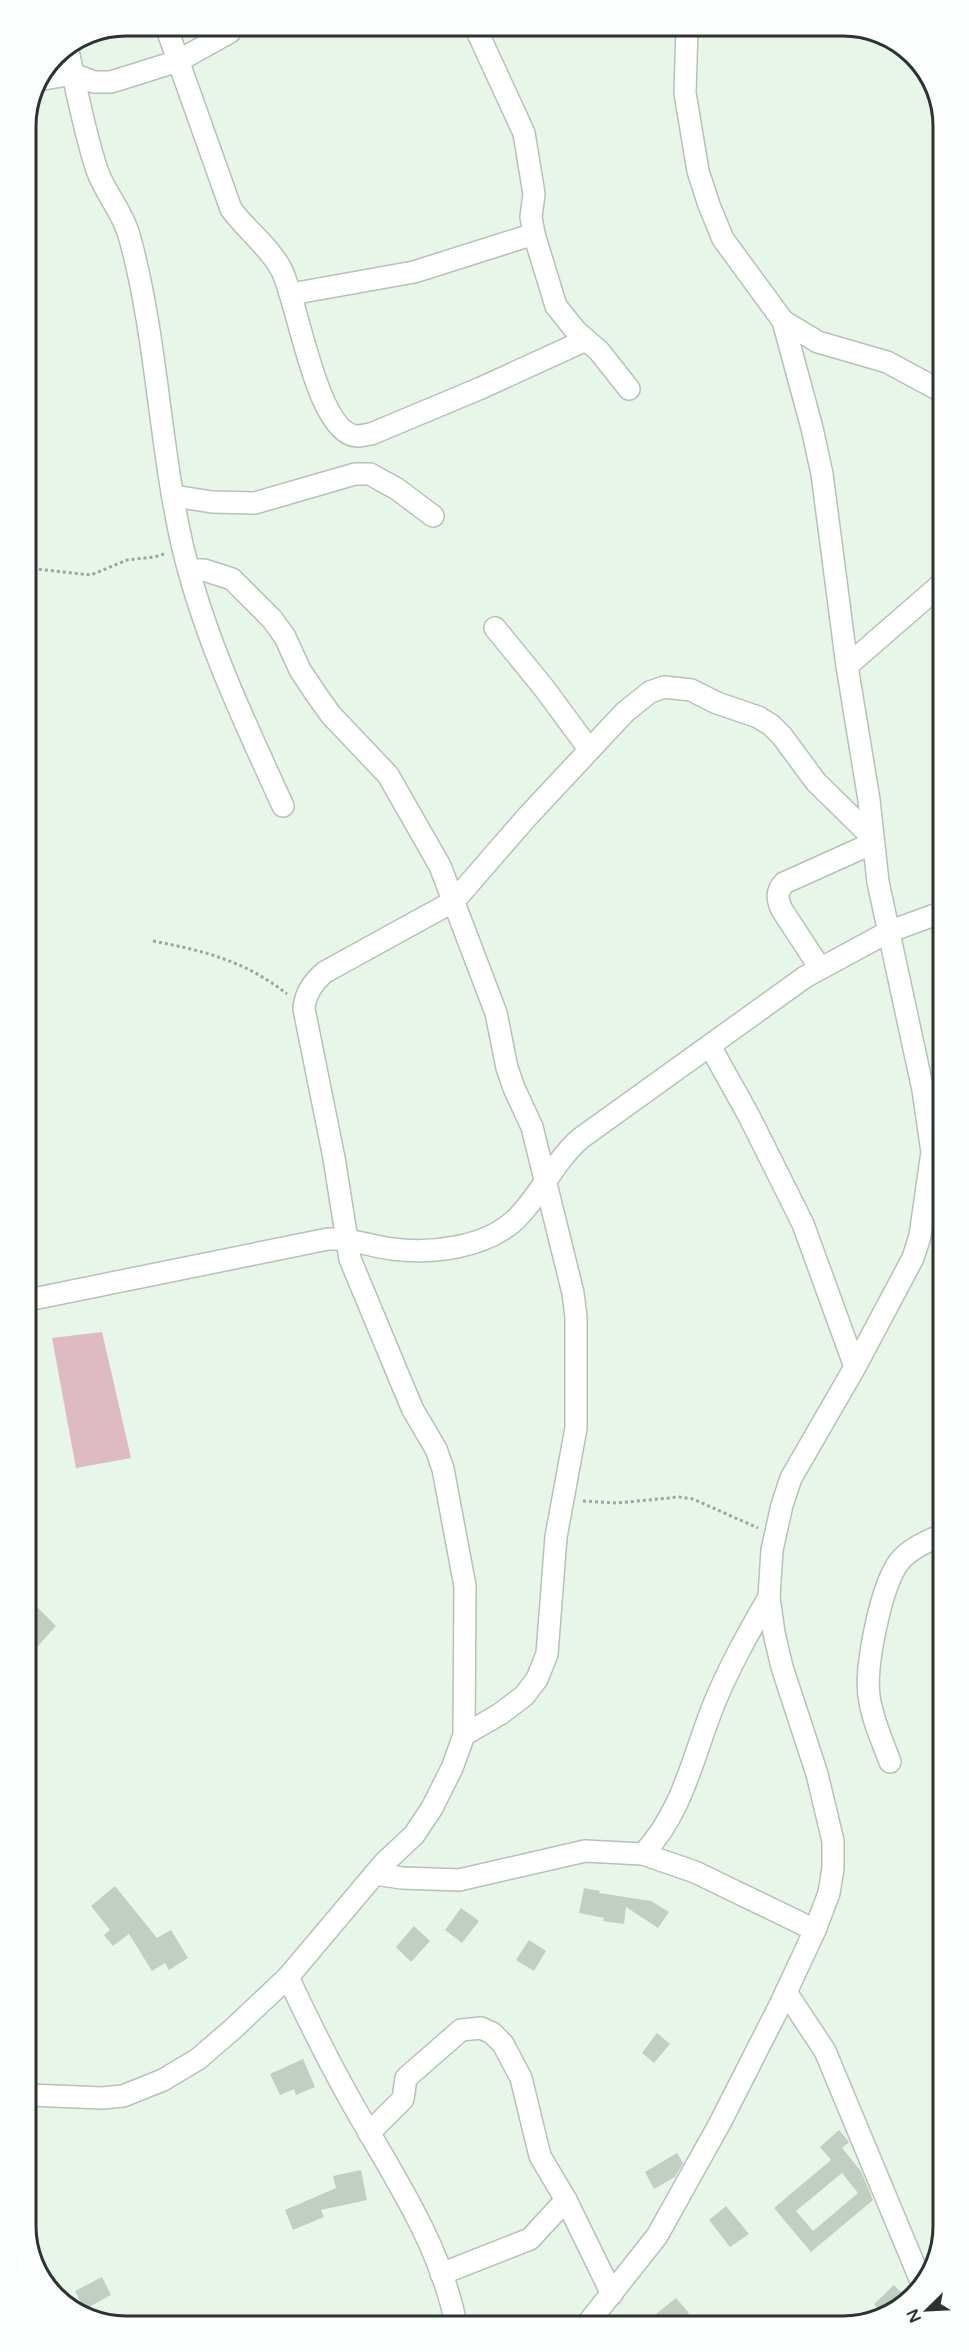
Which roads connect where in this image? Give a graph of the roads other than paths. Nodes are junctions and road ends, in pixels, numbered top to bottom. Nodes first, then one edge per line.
1 (169, 36) edge
2 (223, 36) edge
3 (479, 36) edge
4 (687, 36) edge
5 (70, 56) edge
6 (178, 61) junction
7 (73, 74) junction
8 (50, 78) edge
9 (534, 234) junction
10 (291, 294) junction
11 (783, 321) junction
12 (586, 340) junction
13 (933, 387) edge
14 (629, 389) dead end
15 (174, 496) junction
16 (433, 516) dead end
17 (189, 570) junction
18 (933, 591) edge
19 (495, 628) dead end
20 (847, 666) junction
21 (589, 749) junction
22 (283, 806) dead end
23 (872, 840) junction
24 (454, 901) junction
25 (933, 916) edge
26 (888, 932) junction
27 (820, 969) junction
28 (710, 1046) junction
29 (932, 1152) joint
30 (545, 1181) junction
31 (346, 1239) junction
32 (36, 1298) edge
33 (855, 1367) junction
34 (933, 1539) edge
35 (769, 1597) junction
36 (464, 1735) junction
37 (890, 1762) dead end
38 (643, 1854) junction
39 (375, 1874) junction
40 (815, 1930) junction
41 (288, 1977) junction
42 (786, 1992) junction
43 (36, 2095) edge
44 (369, 2133) junction
45 (566, 2200) junction
46 (441, 2274) junction
47 (918, 2275) edge
48 (612, 2294) junction
49 (454, 2316) edge
50 (594, 2316) edge

1 - 6 street
2 - 6 street
3 - 9 street
4 - 11 street
5 - 7 street
6 - 7 street
6 - 10 street
7 - 8 street
7 - 15 street
9 - 10 street
9 - 12 street
10 - 12 street
11 - 13 street
11 - 20 street
12 - 14 street
15 - 16 street
15 - 17 street
17 - 22 street
17 - 24 street
18 - 20 street
19 - 21 street
20 - 23 street
21 - 23 street
21 - 24 street
23 - 26 street
23 - 27 street
24 - 30 street
24 - 31 street
25 - 26 street
26 - 27 street
26 - 29 street
27 - 28 street
28 - 30 street
28 - 33 street
29 - 33 street
30 - 31 street
30 - 36 street
31 - 32 street
31 - 36 street
33 - 35 street
34 - 37 street
35 - 38 street
35 - 40 street
36 - 39 street
38 - 39 street
38 - 40 street
39 - 41 street
40 - 42 street
41 - 43 street
41 - 44 street
42 - 47 street
42 - 48 street
44 - 45 street
44 - 46 street
45 - 46 street
45 - 48 street
46 - 49 street
48 - 50 street

